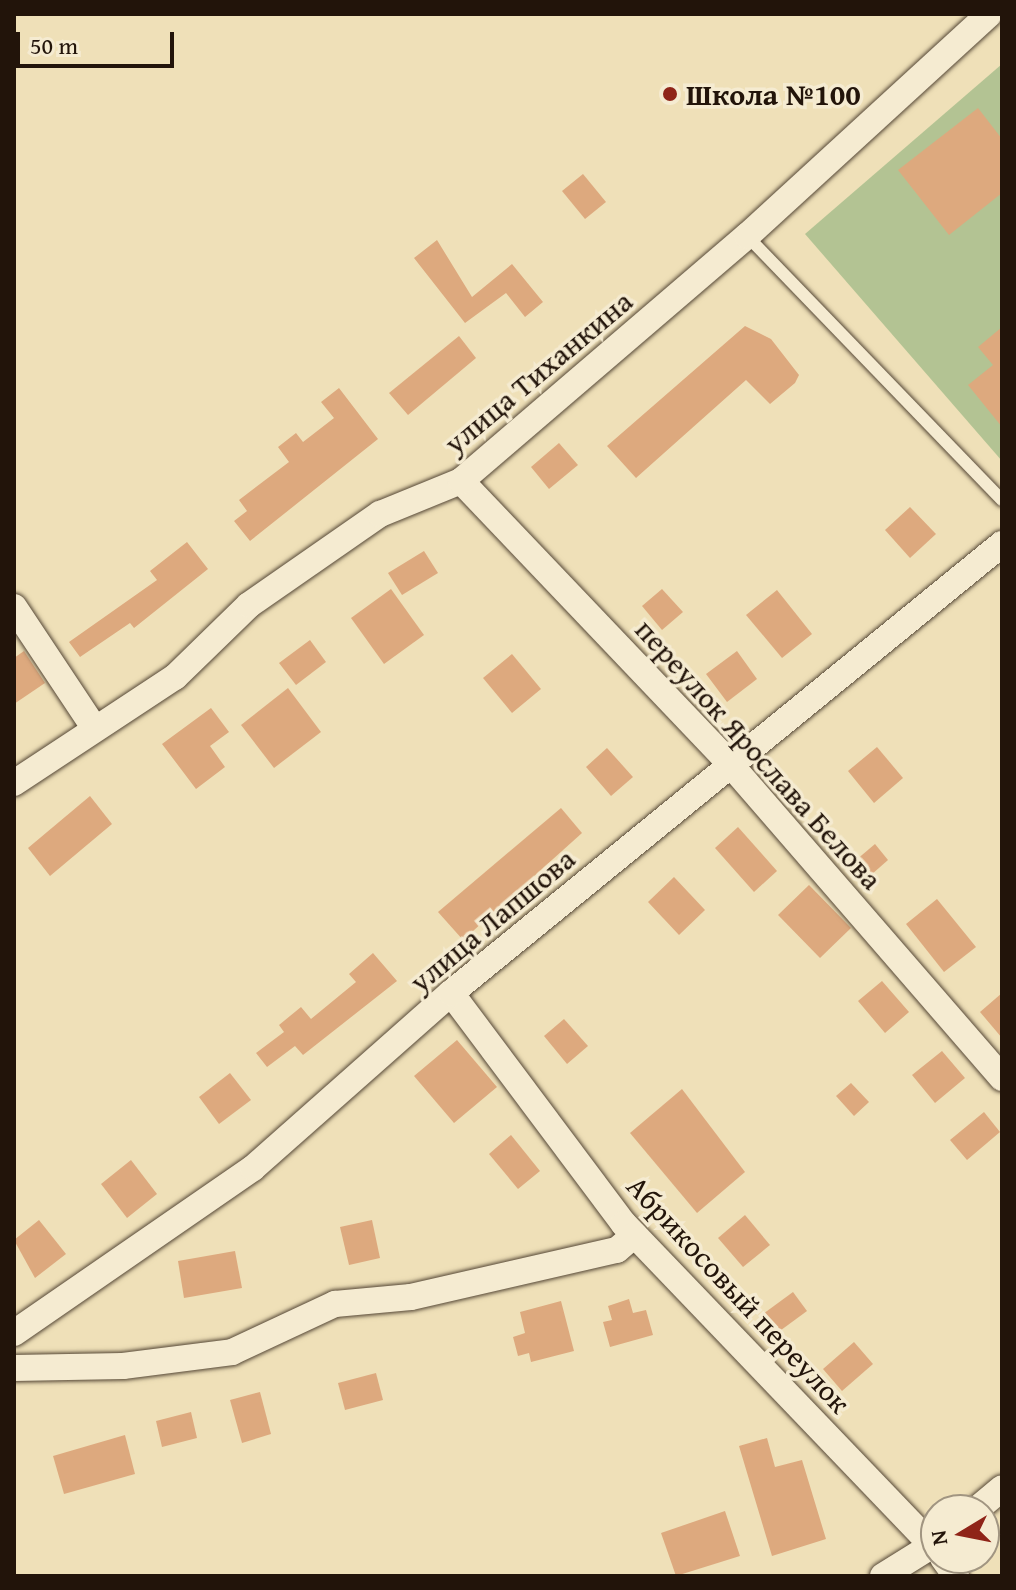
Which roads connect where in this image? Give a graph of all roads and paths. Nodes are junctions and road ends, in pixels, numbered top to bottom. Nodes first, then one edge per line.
1 (989, 14) edge
2 (747, 236) junction
3 (461, 481) junction
4 (1002, 500) edge
5 (1002, 544) edge
6 (14, 607) edge
7 (95, 729) junction
8 (731, 765) junction
9 (14, 783) edge
10 (451, 993) junction
11 (1002, 1078) edge
12 (634, 1235) junction
13 (14, 1333) edge
14 (14, 1368) edge
15 (920, 1531) edge
16 (920, 1558) edge
17 (883, 1576) edge

1 - 2 street, улица Тиханкина
2 - 3 street, улица Тиханкина
2 - 4 lane
3 - 7 street, улица Тиханкина
3 - 8 street, переулок Ярослава Белова
5 - 8 street, улица Лапшова
6 - 7 street
7 - 9 street, улица Тиханкина
8 - 10 street, улица Лапшова
8 - 11 street, переулок Ярослава Белова
10 - 12 street, Абрикосовый переулок
10 - 13 street, улица Лапшова
12 - 14 street
12 - 15 street, Абрикосовый переулок
16 - 17 street

